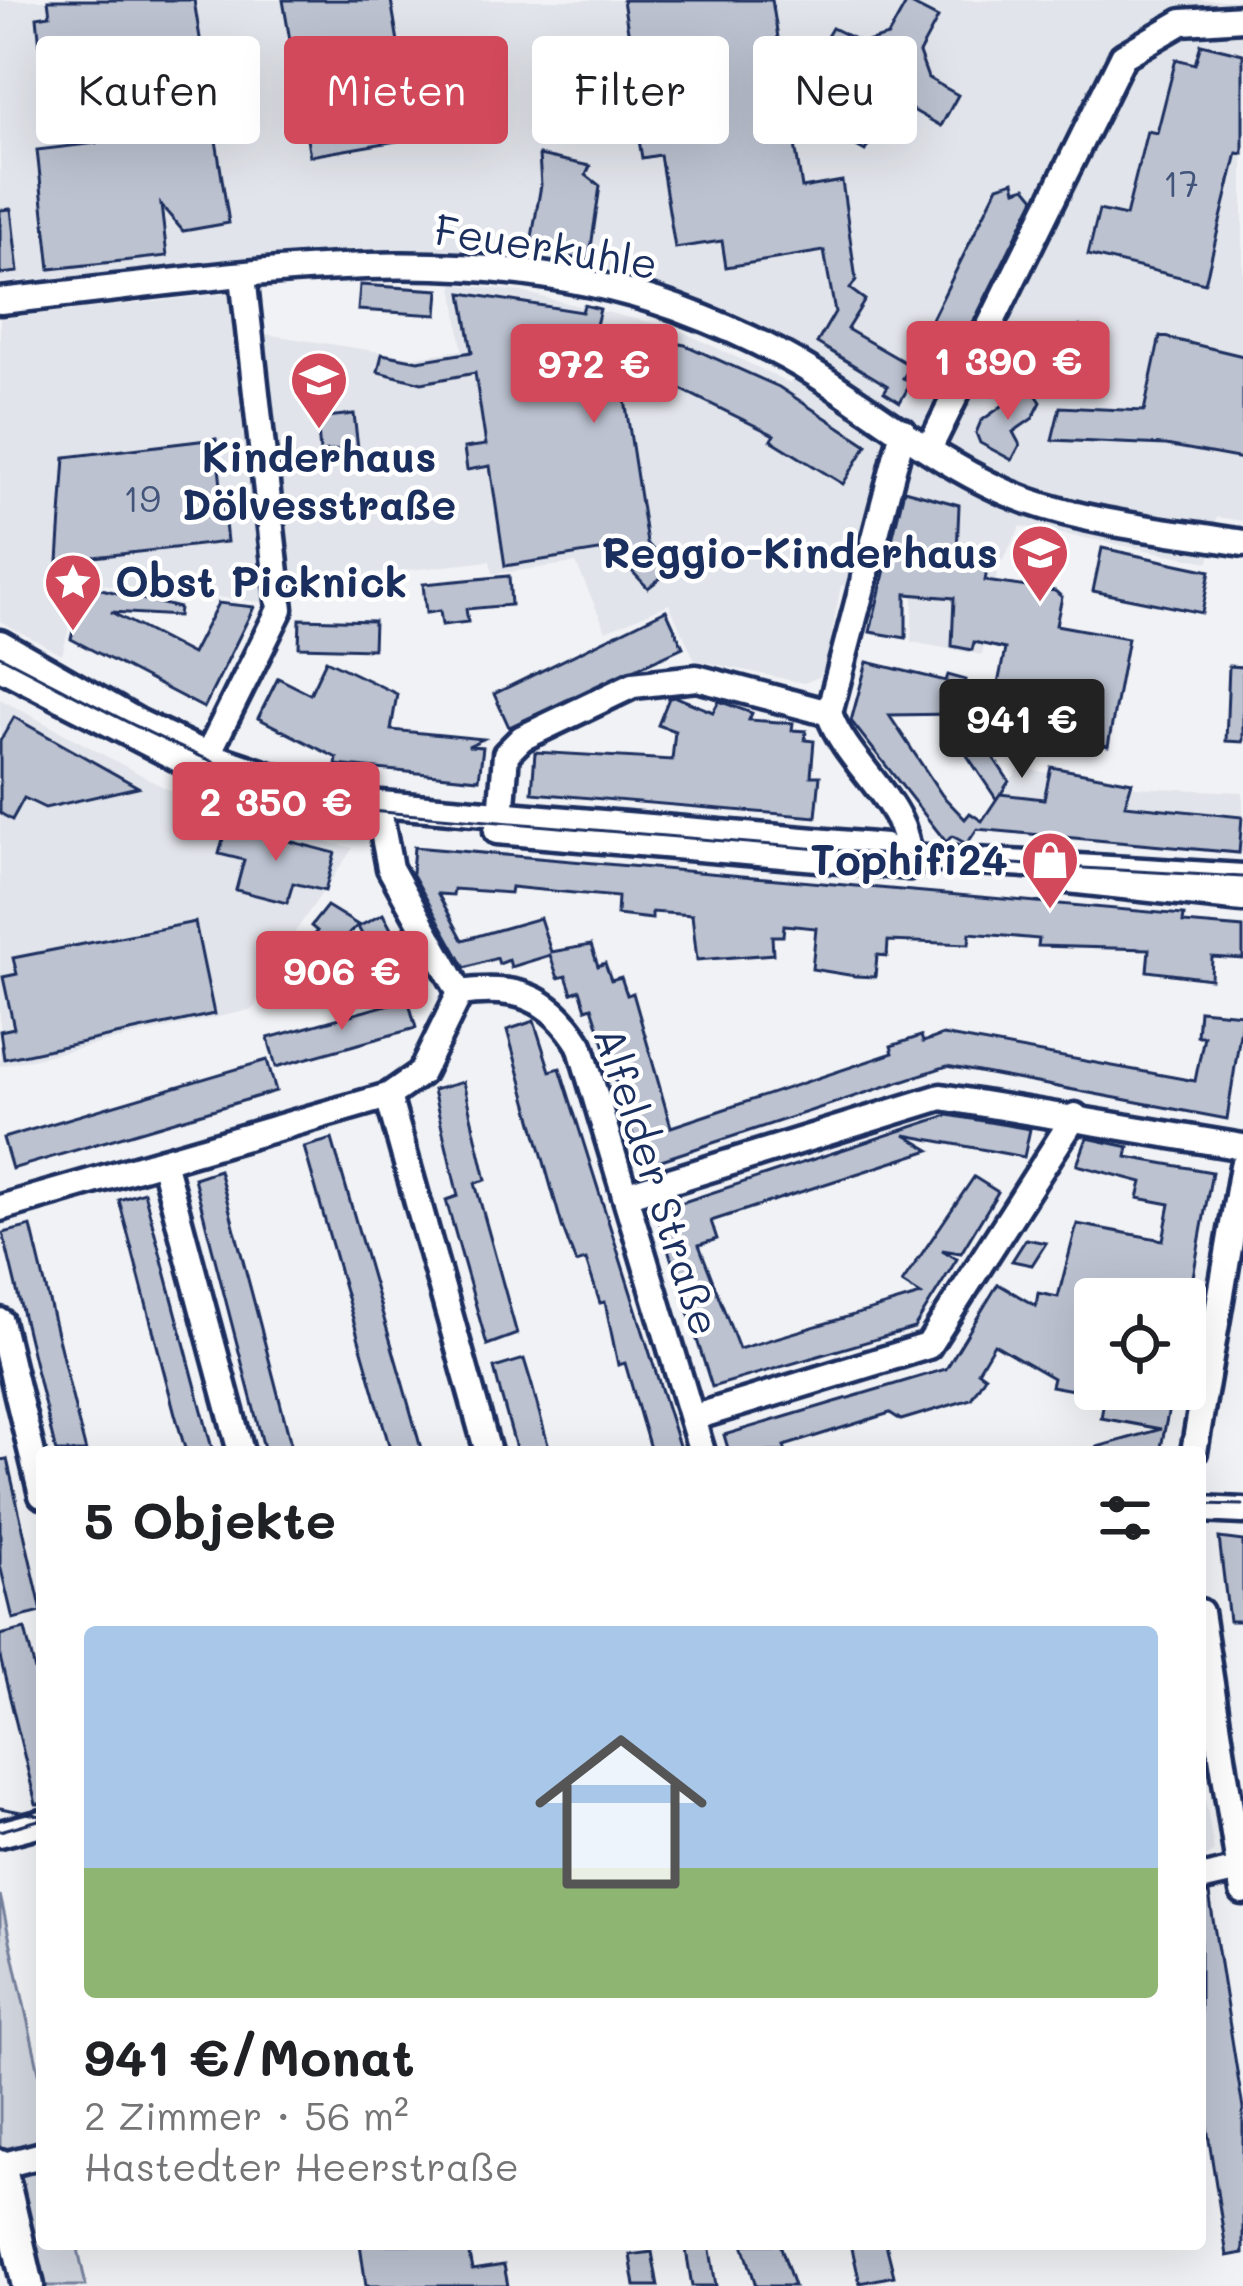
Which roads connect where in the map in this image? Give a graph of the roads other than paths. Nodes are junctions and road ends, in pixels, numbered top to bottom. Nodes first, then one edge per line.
1 (1243, 18) edge
2 (243, 276) junction
3 (0, 301) edge
4 (903, 431) junction
5 (928, 449) junction
6 (1243, 543) edge
7 (0, 643) edge
8 (0, 668) edge
9 (829, 713) junction
10 (204, 762) junction
11 (381, 821) junction
12 (501, 823) junction
13 (909, 861) junction
14 (1243, 877) edge
15 (1243, 899) edge
16 (460, 994) junction
17 (388, 1096) junction
18 (1075, 1116) junction
19 (1243, 1147) edge
20 (163, 1161) junction
21 (1243, 1166) edge
22 (625, 1196) junction
23 (0, 1208) edge
24 (0, 1321) edge
25 (692, 1418) junction
26 (239, 1446) edge
27 (486, 1446) edge
28 (700, 1446) edge
29 (1195, 1446) edge
30 (36, 1470) edge
31 (1206, 1509) edge
32 (1243, 1511) edge
33 (1206, 1650) edge
34 (36, 1824) edge
35 (0, 1834) edge
36 (1242, 1877) edge
37 (1206, 1880) edge
38 (36, 2157) edge
39 (0, 2165) edge
40 (28, 2286) edge

1 - 5 street
2 - 3 street, Feuerkuhle
2 - 4 street, Feuerkuhle
2 - 10 street
4 - 5 street, Feuerkuhle
4 - 9 street
5 - 6 street, Feuerkuhle
7 - 10 street
8 - 10 street
9 - 12 street
9 - 13 street
10 - 11 street
10 - 12 street
11 - 12 street
11 - 16 street
12 - 13 street
13 - 14 street
13 - 15 street
16 - 17 street
16 - 22 street, Alfelder Straße
17 - 20 street
17 - 27 street
18 - 19 street
18 - 22 street
18 - 25 street
20 - 23 street
20 - 26 street
21 - 29 street
22 - 25 street, Alfelder Straße
24 - 30 street
25 - 28 street, Alfelder Straße
31 - 32 street
33 - 36 street
34 - 35 street
36 - 37 street
38 - 39 street
39 - 40 main road

